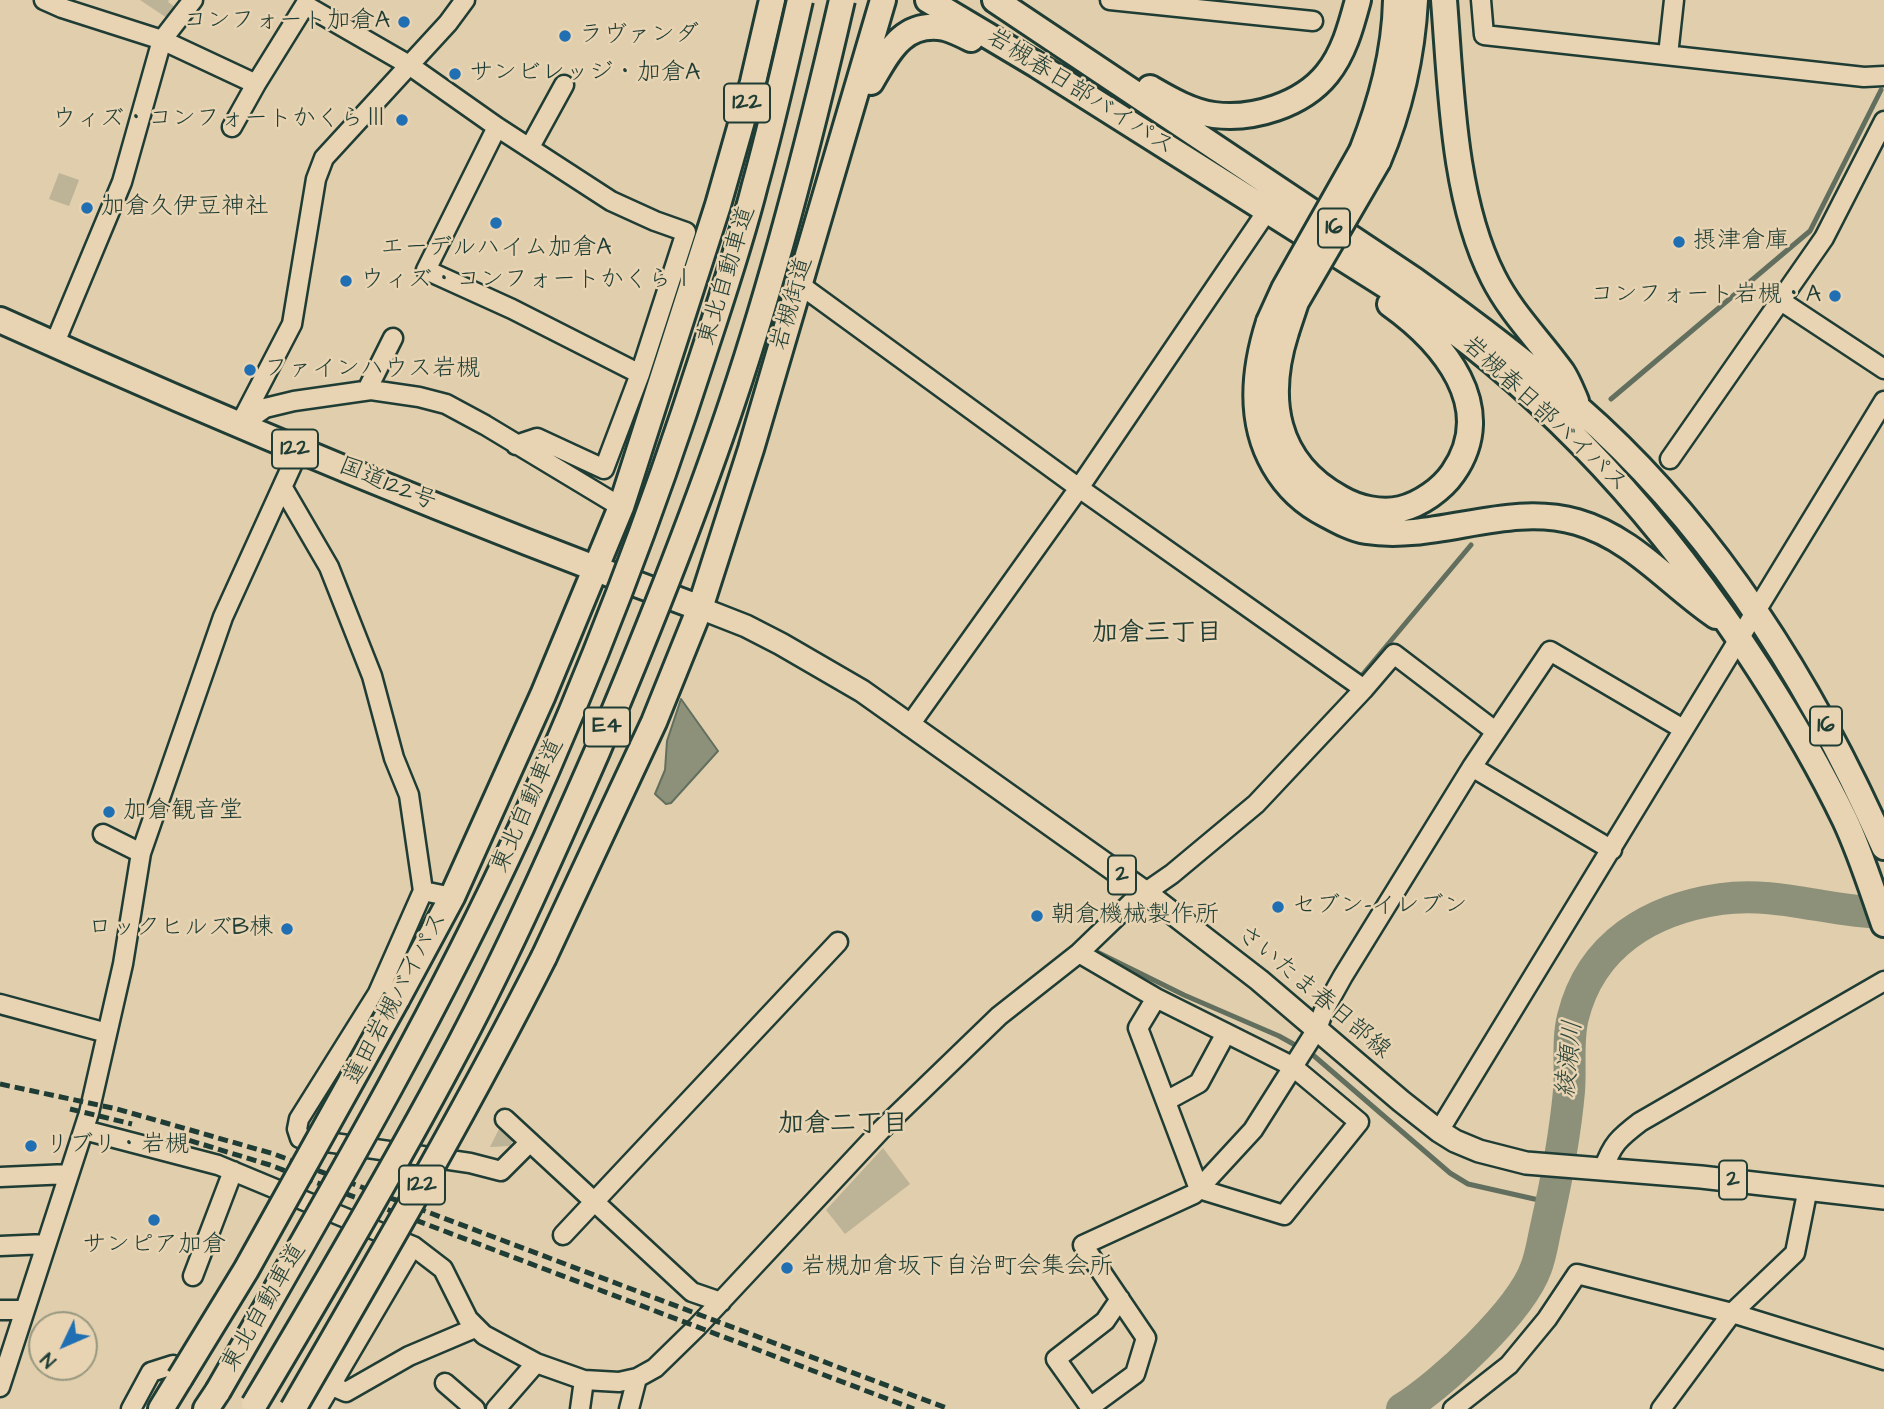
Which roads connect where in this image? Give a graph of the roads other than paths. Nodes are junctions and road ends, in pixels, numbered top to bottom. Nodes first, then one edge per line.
1 (44, 0) edge
2 (193, 0) edge
3 (465, 0) edge
4 (772, 0) edge
5 (800, 0) edge
6 (842, 0) edge
7 (883, 0) edge
8 (928, 0) edge
9 (1110, 0) edge
10 (1358, 0) edge
11 (1396, 0) edge
12 (1415, 0) edge
13 (1444, 0) edge
14 (1481, 0) edge
15 (1674, 0) edge
16 (1005, 5) edge
17 (1313, 20) dead end
18 (162, 40) junction
19 (1668, 55) junction
20 (409, 65) junction
21 (1884, 76) edge
22 (256, 84) junction
23 (564, 85) dead end
24 (1117, 115) junction
25 (850, 118) junction
26 (1884, 121) edge
27 (232, 127) dead end
28 (497, 127) junction
29 (530, 147) junction
30 (1370, 156) junction
31 (1271, 214) junction
32 (799, 284) junction
33 (1781, 302) junction
34 (0, 320) edge
35 (1278, 327) junction
36 (393, 338) dead end
37 (54, 345) junction
38 (1884, 369) edge
39 (640, 374) junction
40 (367, 390) junction
41 (1884, 401) edge
42 (1579, 408) junction
43 (239, 426) junction
44 (516, 445) junction
45 (299, 450) junction
46 (1670, 459) dead end
47 (283, 488) junction
48 (1079, 488) junction
49 (621, 507) junction
50 (594, 569) junction
51 (700, 608) junction
52 (1757, 611) junction
53 (1735, 633) junction
54 (1364, 689) junction
55 (909, 726) junction
56 (1683, 729) junction
57 (1495, 730) junction
58 (1472, 767) junction
59 (103, 834) dead end
60 (1884, 846) edge
61 (1612, 850) junction
62 (141, 853) junction
63 (423, 891) junction
64 (1145, 892) junction
65 (452, 897) junction
66 (1884, 924) edge
67 (838, 943) dead end
68 (1079, 953) junction
69 (1884, 981) edge
70 (1156, 998) junction
71 (0, 1004) edge
72 (107, 1033) junction
73 (1226, 1033) junction
74 (1303, 1049) junction
75 (1166, 1101) junction
76 (505, 1119) dead end
77 (84, 1130) junction
78 (1439, 1131) junction
79 (530, 1142) junction
80 (233, 1171) junction
81 (1603, 1171) junction
82 (69, 1174) junction
83 (0, 1177) edge
84 (1808, 1188) junction
85 (1199, 1189) junction
86 (1884, 1198) edge
87 (594, 1202) junction
88 (563, 1235) dead end
89 (46, 1244) junction
90 (413, 1245) junction
91 (0, 1246) edge
92 (193, 1276) dead end
93 (1120, 1299) junction
94 (721, 1302) junction
95 (0, 1310) edge
96 (25, 1310) junction
97 (1732, 1313) junction
98 (475, 1328) junction
99 (1884, 1360) edge
100 (536, 1363) junction
101 (177, 1372) junction
102 (637, 1378) junction
103 (584, 1380) junction
104 (445, 1383) dead end
105 (330, 1385) junction
106 (0, 1387) edge
107 (212, 1400) edge
108 (252, 1407) edge
109 (131, 1409) edge
110 (161, 1409) edge
111 (293, 1409) edge
112 (317, 1409) edge
113 (475, 1409) edge
114 (496, 1409) edge
115 (580, 1409) edge
116 (629, 1409) edge
117 (1453, 1409) edge
118 (1661, 1409) edge

1 - 18 street
2 - 18 street
3 - 20 street
4 - 49 highway, 122
5 - 107 highway, 東北自動車道 / E4, bridge
6 - 108 highway, 東北自動車道 / E4, bridge
7 - 25 highway, 岩槻街道 / 122
8 - 24 highway, 岩槻春日部バイパス / 16
9 - 17 street
10 - 16 highway
11 - 30 highway
12 - 30 highway
13 - 42 highway
14 - 19 street
15 - 19 street
16 - 42 highway, 岩槻春日部バイパス / 16
18 - 22 street
18 - 37 street
19 - 21 street
20 - 22 street
20 - 28 street
20 - 43 street
22 - 27 street
23 - 29 street
24 - 25 highway
24 - 31 highway, 岩槻春日部バイパス / 16
25 - 32 highway, 岩槻街道 / 122
26 - 33 street
28 - 29 street
28 - 39 street
29 - 39 street
30 - 35 highway, bridge
31 - 35 highway
31 - 48 street
31 - 53 highway, 岩槻春日部バイパス / 16
32 - 48 street
32 - 51 highway, 岩槻街道 / 122
33 - 38 street
33 - 46 street
34 - 37 highway, 国道122号 / 122
35 - 53 highway
36 - 40 street
37 - 43 highway, 国道122号 / 122
39 - 44 street
40 - 43 street
40 - 44 street
41 - 52 street
42 - 52 highway, 岩槻春日部バイパス / 16
43 - 45 highway, 国道122号 / 122
44 - 49 street
45 - 47 street
45 - 50 highway, 国道122号 / 122
47 - 62 street
47 - 63 street
48 - 54 street
48 - 55 street
49 - 50 highway, 122
50 - 51 highway, 国道122号 / 122
50 - 65 highway, 蓮田岩槻バイパス / 122
51 - 55 main road, さいたま春日部線 / 2
51 - 111 highway, 122, bridge
52 - 53 street
52 - 60 highway, 岩槻春日部バイパス / 16
53 - 56 street
53 - 66 highway, 岩槻春日部バイパス / 16
54 - 57 street
54 - 64 street
55 - 64 main road, さいたま春日部線 / 2
56 - 57 street
56 - 61 street
57 - 58 street
58 - 61 street
58 - 74 street
59 - 62 street
61 - 78 street
62 - 72 street
63 - 65 street
63 - 79 street
64 - 68 street
64 - 74 main road, さいたま春日部線 / 2
65 - 101 highway, 蓮田岩槻バイパス / 122, bridge
67 - 87 street
68 - 70 street
68 - 94 street
69 - 81 street
70 - 73 street
70 - 75 street
71 - 72 street
72 - 77 street
73 - 74 street
73 - 75 street
74 - 78 main road, さいたま春日部線 / 2
74 - 85 street
74 - 85 street
75 - 85 street
76 - 79 street
77 - 80 street
77 - 82 street
78 - 81 main road, さいたま春日部線 / 2
79 - 87 street
80 - 90 street
80 - 92 street
81 - 84 main road, さいたま春日部線 / 2
82 - 83 street
82 - 89 street
84 - 86 main road, さいたま春日部線 / 2
84 - 97 street
85 - 93 street
87 - 88 street
87 - 94 street
89 - 91 street
89 - 96 street
90 - 98 street
90 - 105 street
93 - 93 street
94 - 102 street
95 - 96 street
96 - 106 street
97 - 99 street
97 - 117 street
97 - 118 street
98 - 100 street
98 - 105 street
100 - 103 street
100 - 114 street
101 - 109 street
101 - 110 highway, 蓮田岩槻バイパス / 122
102 - 103 street
102 - 116 street
103 - 115 street
104 - 113 street
105 - 112 street

